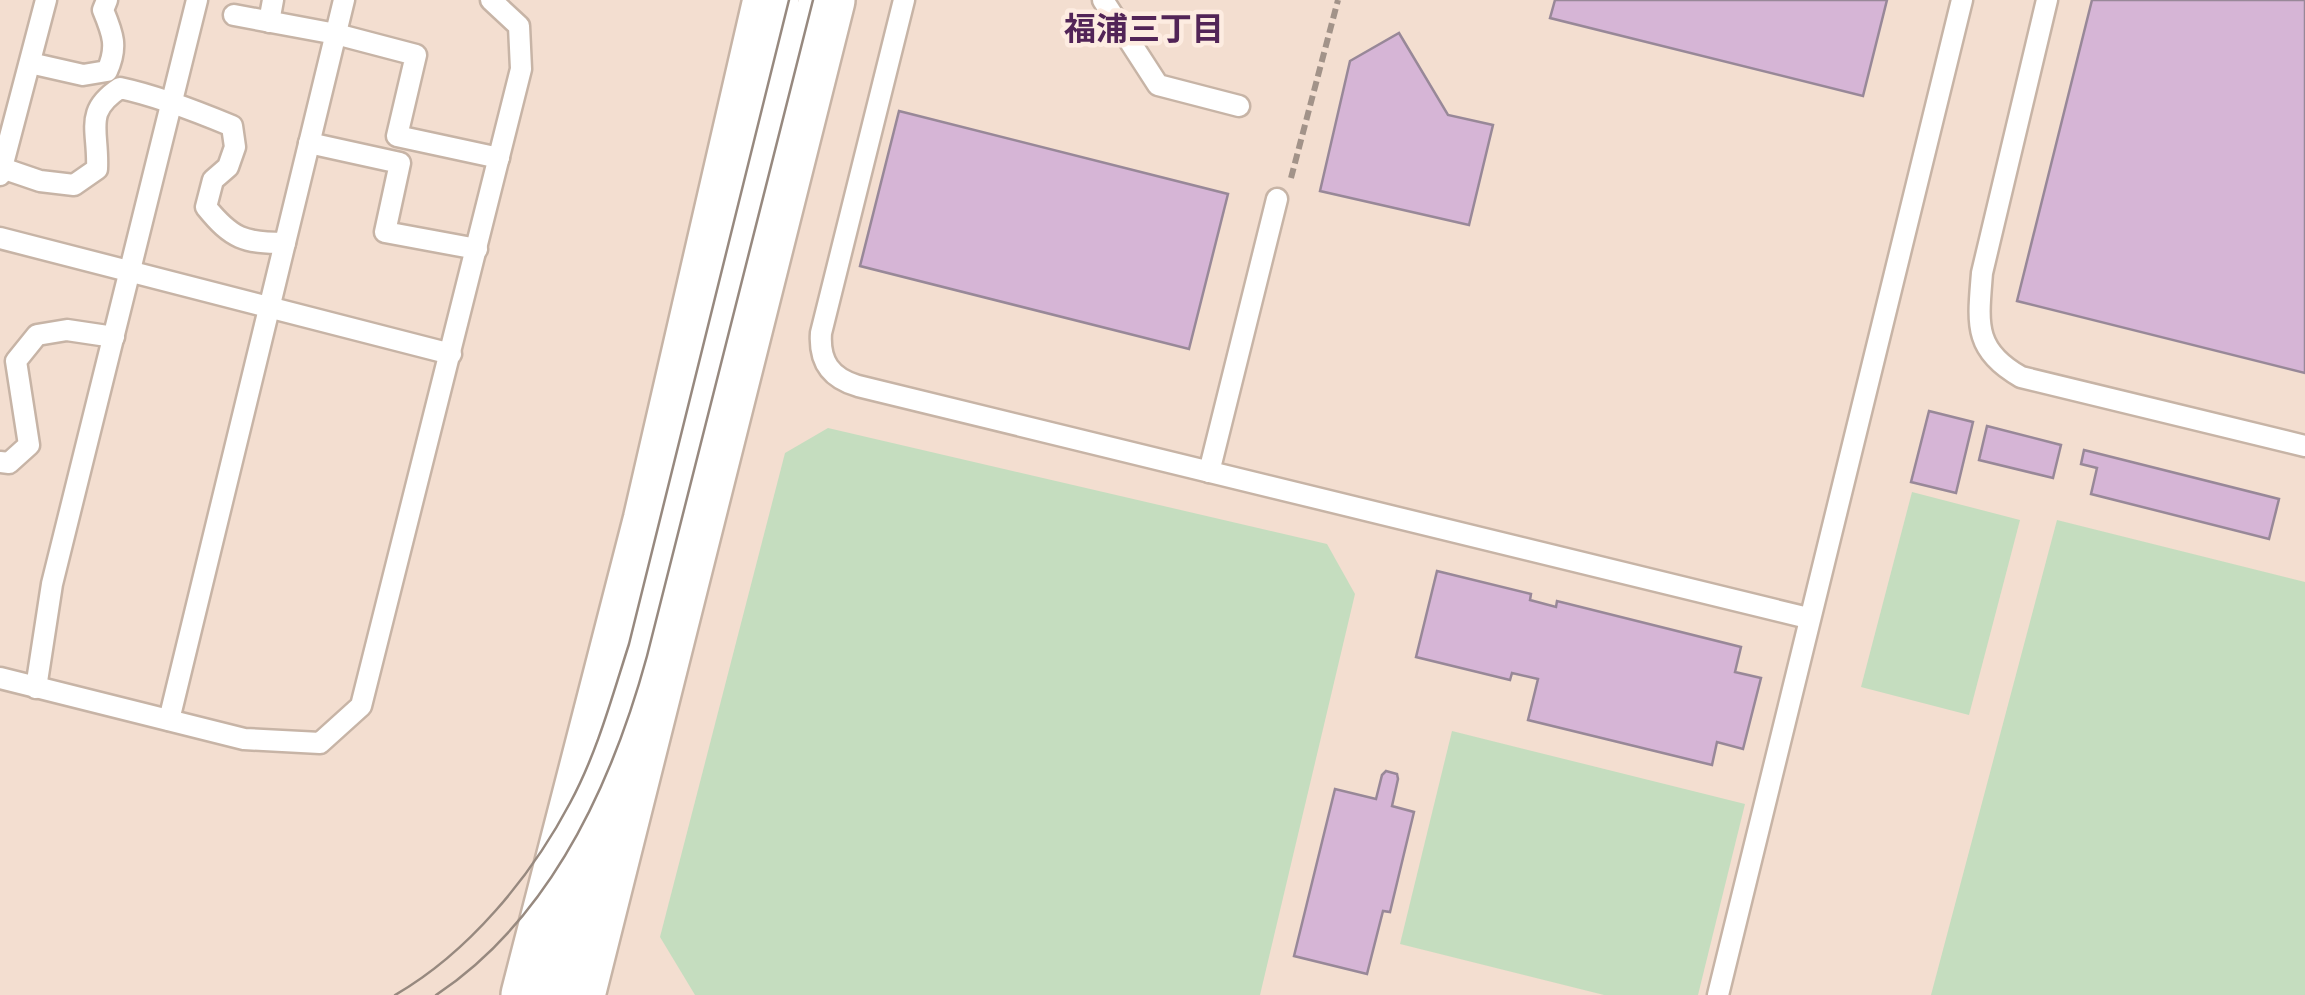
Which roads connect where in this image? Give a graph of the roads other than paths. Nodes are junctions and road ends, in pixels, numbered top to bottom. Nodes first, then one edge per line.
1 (46, 0) edge
2 (106, 0) edge
3 (197, 0) edge
4 (273, 0) edge
5 (344, 0) edge
6 (491, 0) edge
7 (771, 0) edge
8 (827, 0) edge
9 (904, 0) edge
10 (1103, 0) edge
11 (1962, 0) edge
12 (2047, 0) edge
13 (234, 15) dead end
14 (269, 22) junction
15 (336, 34) junction
16 (30, 63) junction
17 (170, 105) junction
18 (1239, 106) dead end
19 (309, 143) junction
20 (499, 158) junction
21 (1, 171) edge
22 (1277, 200) road end
23 (0, 238) edge
24 (285, 243) junction
25 (477, 249) junction
26 (129, 271) junction
27 (270, 310) junction
28 (114, 338) junction
29 (451, 354) junction
30 (2305, 446) edge
31 (0, 462) edge
32 (1208, 472) junction
33 (1808, 618) junction
34 (0, 678) edge
35 (36, 688) junction
36 (169, 720) junction
37 (528, 995) edge
38 (577, 995) edge
39 (1718, 995) edge

1 - 16 lane
2 - 16 lane
3 - 17 lane
4 - 14 lane
5 - 15 lane
6 - 20 lane
7 - 37 street
8 - 38 street
9 - 32 lane
10 - 18 lane
11 - 33 lane
12 - 30 lane
13 - 14 lane
14 - 15 lane
15 - 19 lane
15 - 20 lane
16 - 21 lane
17 - 21 lane
17 - 24 lane
17 - 26 lane
19 - 24 lane
19 - 25 lane
20 - 25 lane
22 - 32 lane
23 - 26 lane
24 - 27 lane
25 - 29 lane
26 - 27 lane
26 - 28 lane
27 - 29 lane
27 - 36 lane
28 - 31 lane
28 - 35 lane
29 - 36 lane
32 - 33 lane
33 - 39 lane
34 - 35 lane
35 - 36 lane

